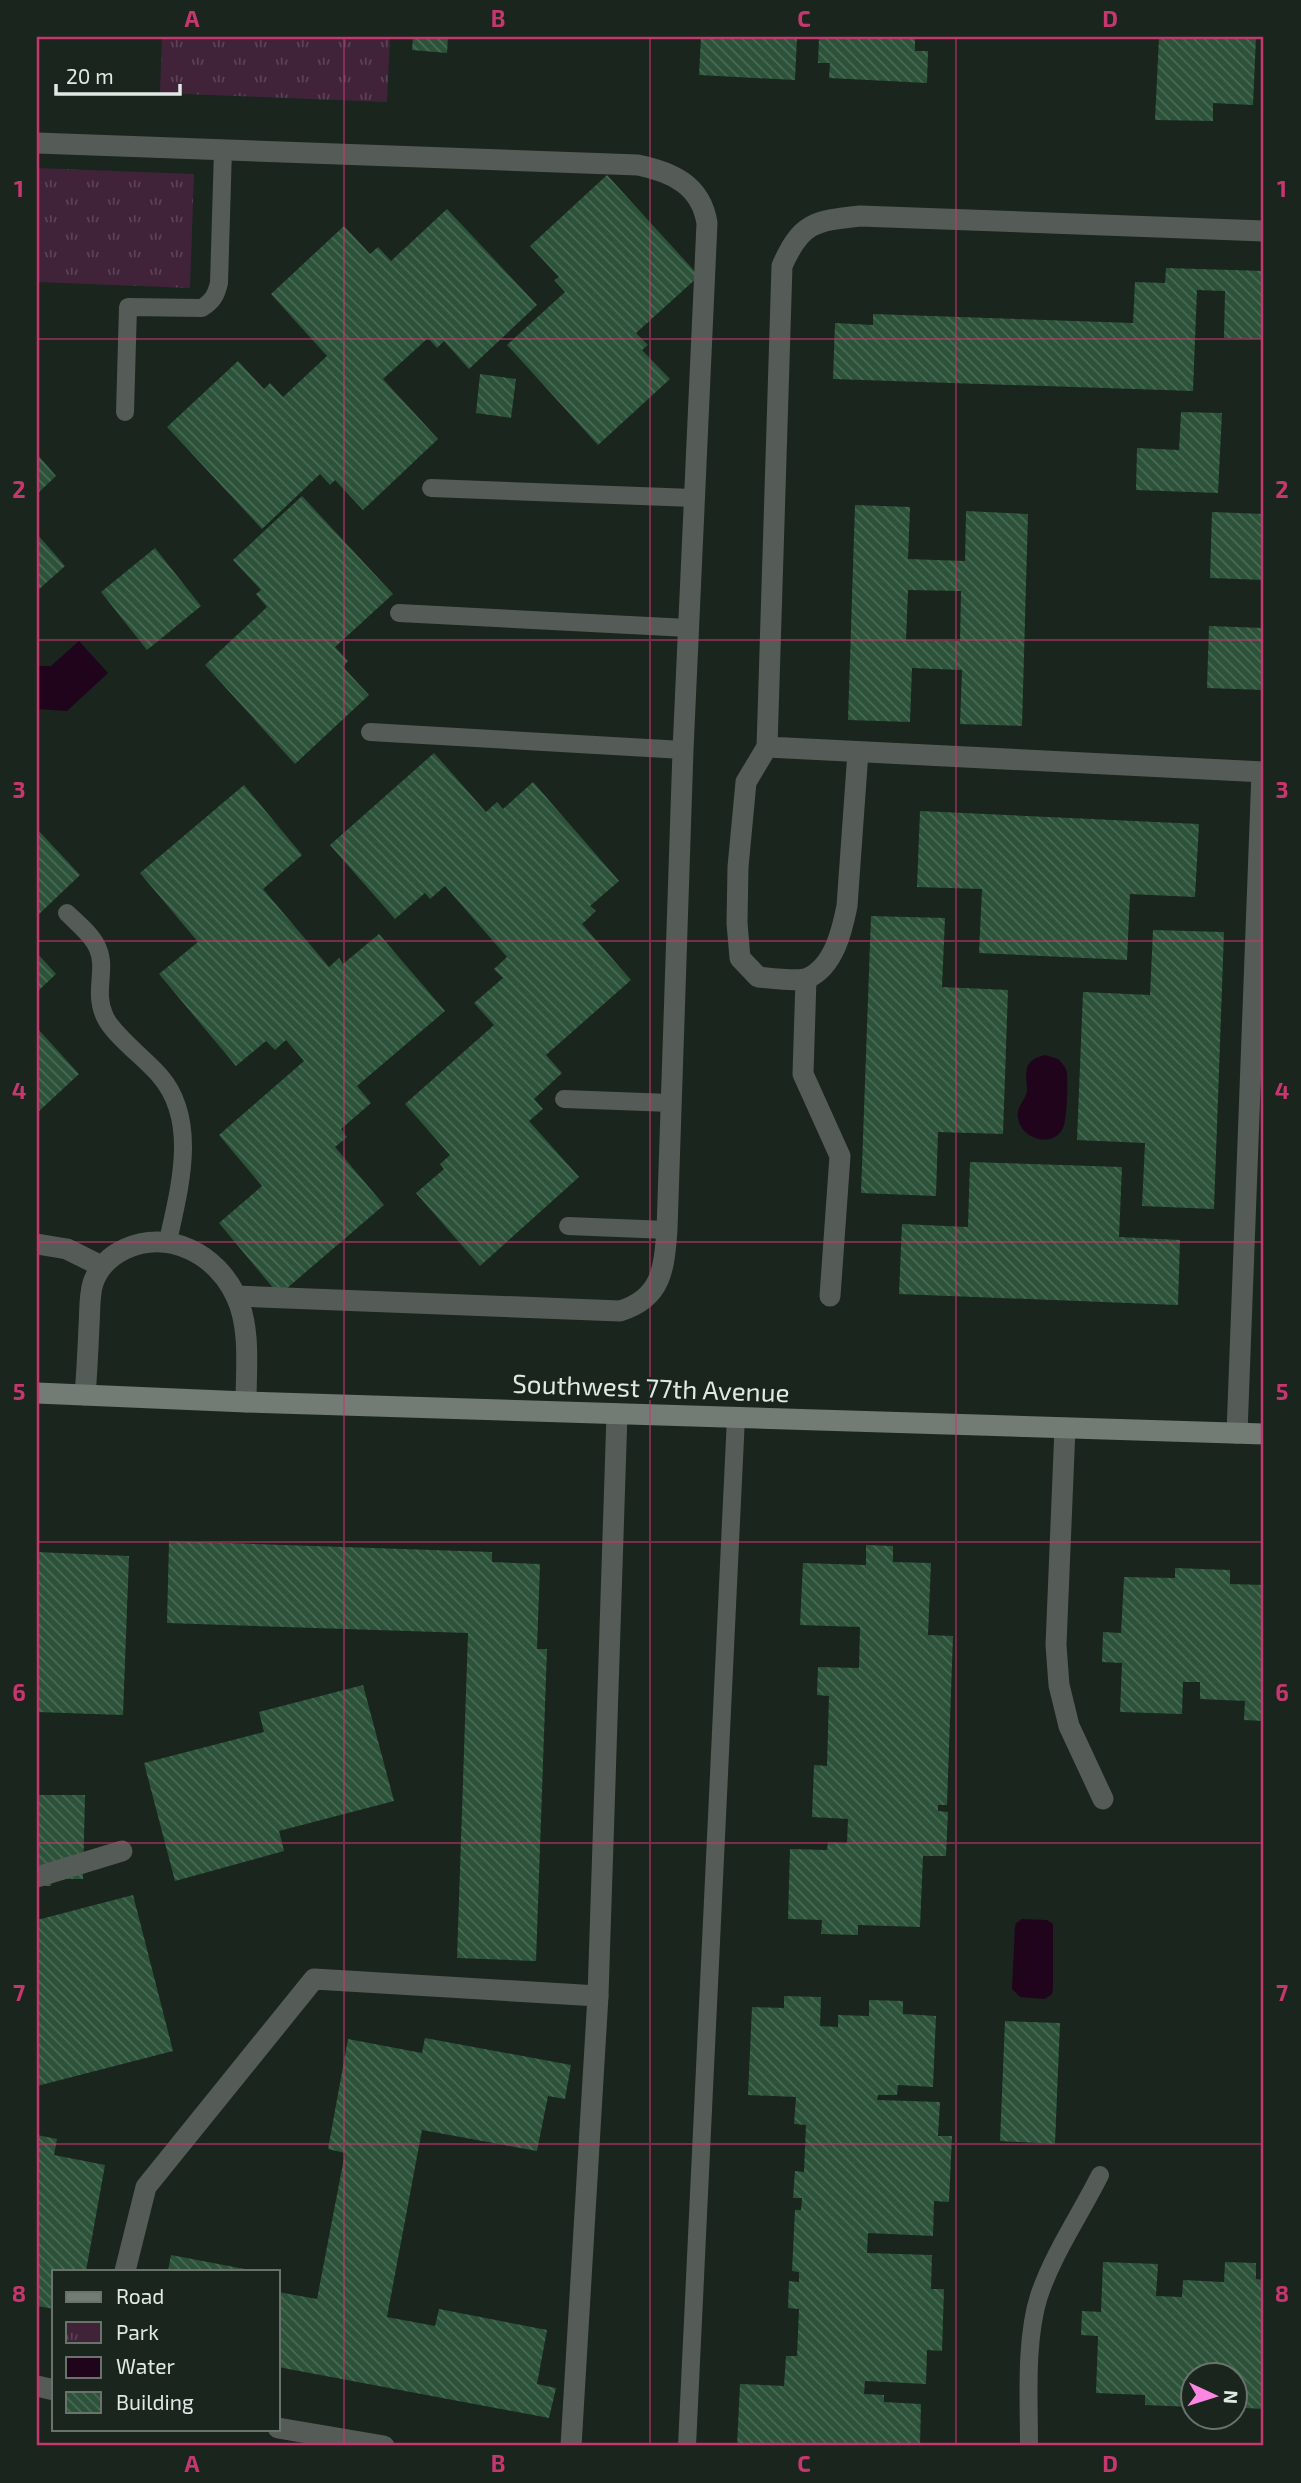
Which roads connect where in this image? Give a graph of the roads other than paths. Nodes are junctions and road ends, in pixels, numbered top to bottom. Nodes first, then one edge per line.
1 (37, 143) edge
2 (223, 149) junction
3 (1264, 231) edge
4 (125, 412) dead end
5 (431, 488) dead end
6 (693, 498) junction
7 (399, 613) dead end
8 (688, 628) junction
9 (370, 732) dead end
10 (767, 747) junction
11 (682, 750) junction
12 (858, 752) junction
13 (1263, 772) edge
14 (67, 912) dead end
15 (806, 979) junction
16 (564, 1100) dead end
17 (671, 1103) junction
18 (568, 1226) dead end
19 (667, 1230) junction
20 (168, 1241) junction
21 (37, 1244) edge
22 (101, 1266) junction
23 (236, 1296) junction
24 (830, 1296) dead end
25 (37, 1394) edge
26 (85, 1395) junction
27 (246, 1402) junction
28 (617, 1414) junction
29 (736, 1417) junction
30 (1065, 1428) junction
31 (1237, 1433) junction
32 (1264, 1434) edge
33 (1103, 1799) dead end
34 (122, 1851) dead end
35 (37, 1877) edge
36 (598, 1996) junction
37 (1100, 2175) dead end
38 (125, 2270) edge
39 (280, 2428) edge
40 (384, 2446) edge
41 (570, 2446) edge
42 (687, 2446) edge
43 (1029, 2446) edge

1 - 2 street
2 - 4 lane
2 - 6 street
3 - 10 street
5 - 6 lane
6 - 8 street
7 - 8 lane
8 - 11 street
9 - 11 lane
10 - 12 street
10 - 15 street
11 - 17 street
12 - 13 street
12 - 15 street
13 - 31 street
14 - 20 lane
15 - 24 street
16 - 17 lane
17 - 19 street
18 - 19 lane
19 - 23 street
20 - 22 street
20 - 23 street
21 - 22 street
22 - 26 street
23 - 27 street
25 - 26 street, Southwest 77th Avenue
26 - 27 street, Southwest 77th Avenue
27 - 28 street, Southwest 77th Avenue
28 - 29 street, Southwest 77th Avenue
28 - 36 street
29 - 30 street, Southwest 77th Avenue
29 - 42 lane
30 - 31 street, Southwest 77th Avenue
30 - 33 street
31 - 32 street, Southwest 77th Avenue
34 - 35 street
36 - 38 street
36 - 41 street
37 - 43 lane
39 - 40 street

